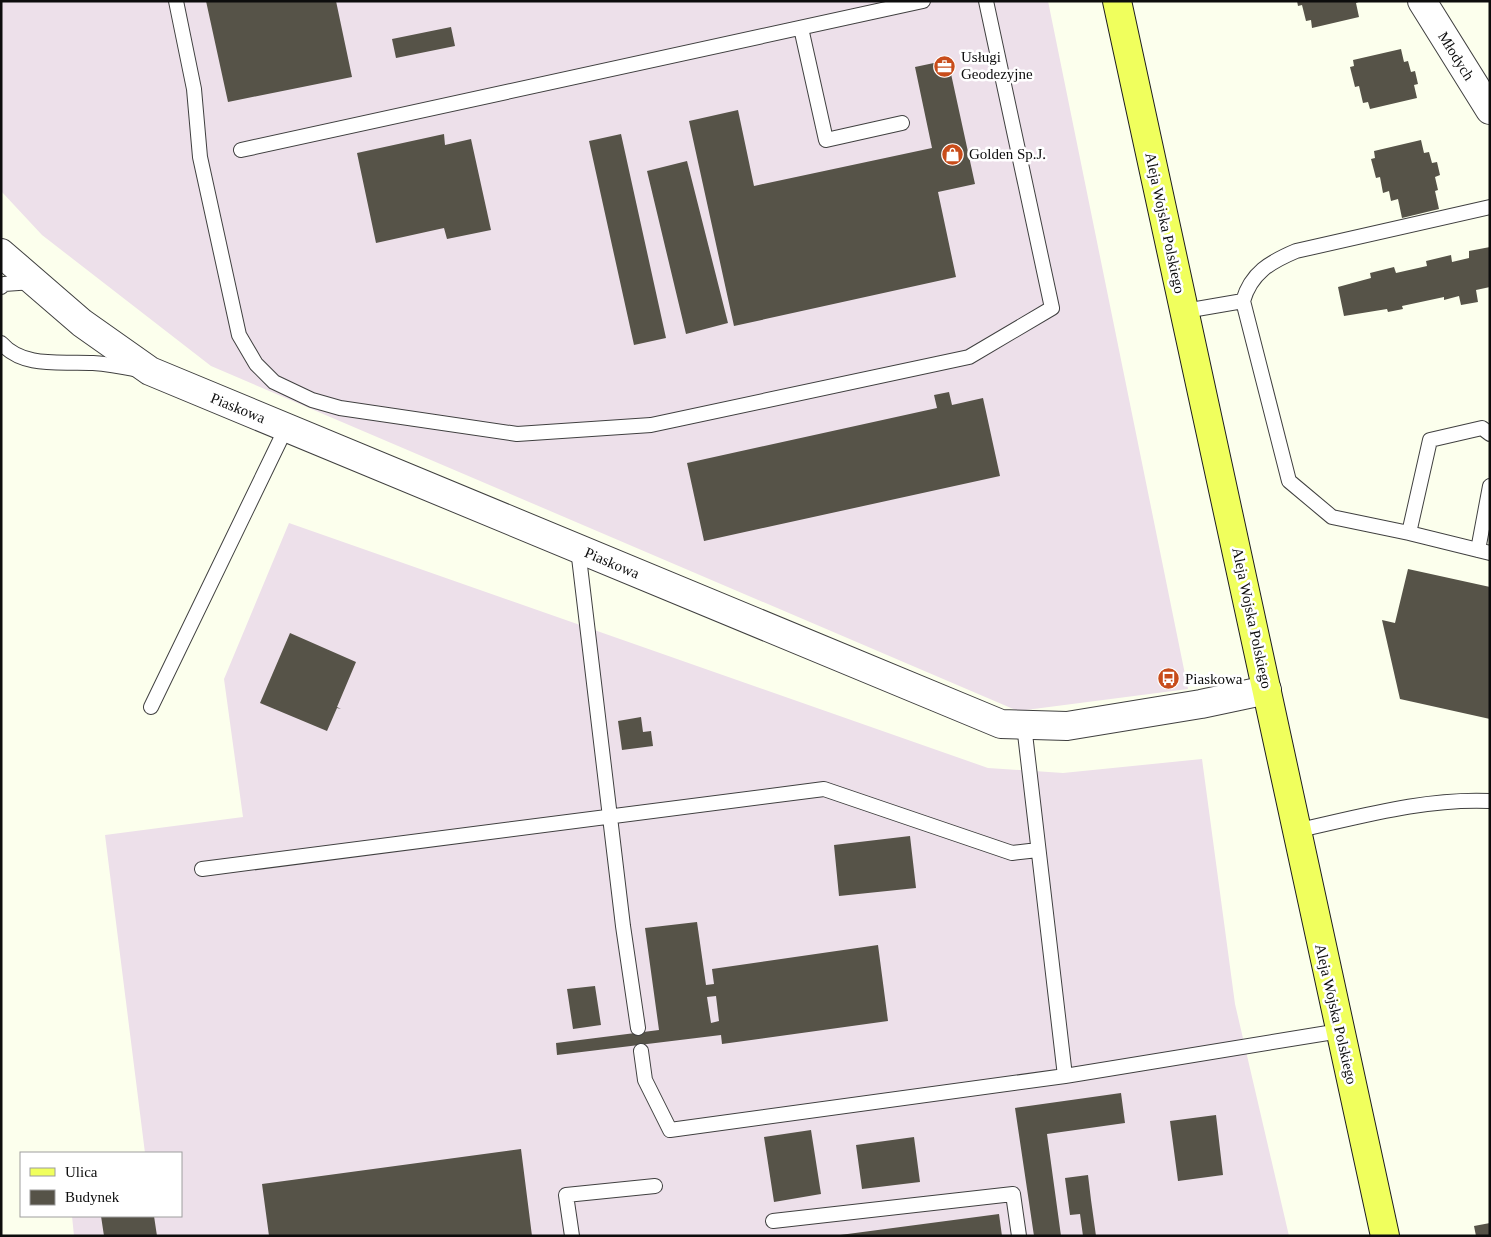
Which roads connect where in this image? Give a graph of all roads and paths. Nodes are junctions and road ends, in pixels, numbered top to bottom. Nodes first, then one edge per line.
1 (176, 1) edge
2 (923, 1) edge
3 (986, 1) edge
4 (1117, 1) edge
5 (1422, 1) edge
6 (801, 28) junction
7 (1490, 110) edge
8 (902, 123) dead end
9 (241, 150) dead end
10 (1490, 207) edge
11 (1, 253) edge
12 (33, 282) junction
13 (1, 286) edge
14 (1243, 301) junction
15 (1185, 311) junction
16 (1, 343) edge
17 (150, 371) junction
18 (286, 428) junction
19 (1490, 434) edge
20 (1490, 486) edge
21 (1409, 532) junction
22 (578, 549) junction
23 (1484, 552) edge
24 (1267, 690) junction
25 (151, 707) dead end
26 (1024, 725) junction
27 (1490, 800) edge
28 (610, 817) junction
29 (1295, 831) junction
30 (1038, 850) junction
31 (202, 869) dead end
32 (638, 1028) dead end
33 (1340, 1031) junction
34 (641, 1051) dead end
35 (1065, 1076) junction
36 (655, 1186) dead end
37 (773, 1221) dead end
38 (572, 1236) edge
39 (1018, 1236) edge
40 (1385, 1236) edge

1 - 3 lane
2 - 6 lane
4 - 15 main road, Aleja Wojska Polskiego
5 - 7 street, Młodych
6 - 8 lane
6 - 9 lane
10 - 14 lane
11 - 12 street, Piaskowa
12 - 13 lane
12 - 17 street, Piaskowa
14 - 15 lane
14 - 21 lane
15 - 24 main road, Aleja Wojska Polskiego
16 - 17 lane
17 - 18 street, Piaskowa
18 - 22 street, Piaskowa
18 - 25 lane
19 - 21 lane
20 - 23 lane
21 - 23 lane
22 - 26 street, Piaskowa
22 - 28 lane
24 - 26 street, Piaskowa
24 - 29 main road, Aleja Wojska Polskiego
26 - 30 lane
27 - 29 lane
28 - 30 lane
28 - 31 lane
28 - 32 lane
29 - 33 main road, Aleja Wojska Polskiego
30 - 35 lane
33 - 35 lane
33 - 40 main road, Aleja Wojska Polskiego
34 - 35 lane
36 - 38 lane
37 - 39 lane

